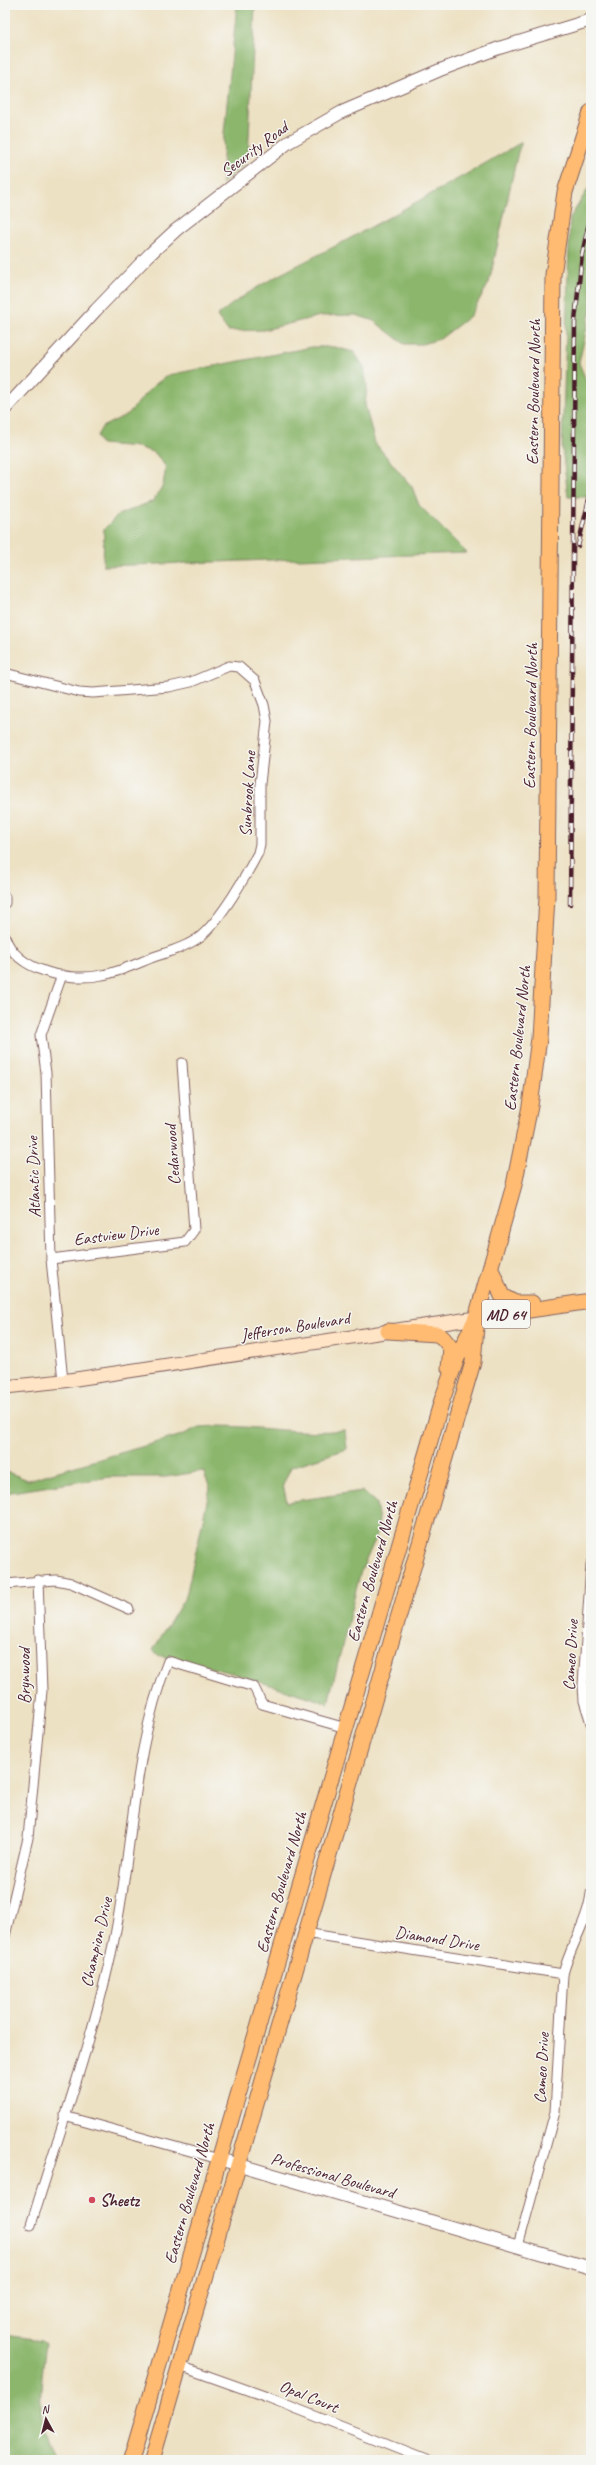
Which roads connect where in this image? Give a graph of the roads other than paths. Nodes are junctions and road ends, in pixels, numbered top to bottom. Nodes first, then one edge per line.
1 (591, 20) edge
2 (591, 112) edge
3 (5, 409) edge
4 (5, 673) edge
5 (5, 897) edge
6 (5, 903) edge
7 (5, 937) edge
8 (62, 975) junction
9 (182, 1063) dead end
10 (185, 1242) joint
11 (51, 1259) junction
12 (491, 1269) junction
13 (587, 1301) edge
14 (476, 1318) junction
15 (388, 1331) junction
16 (63, 1381) junction
17 (5, 1387) edge
18 (442, 1400) junction
19 (591, 1564) edge
20 (38, 1580) junction
21 (5, 1584) edge
22 (129, 1609) dead end
23 (591, 1723) edge
24 (346, 1728) junction
25 (322, 1810) junction
26 (336, 1830) junction
27 (591, 1893) edge
28 (305, 1933) junction
29 (5, 1936) edge
30 (563, 1974) junction
31 (64, 2116) junction
32 (219, 2159) junction
33 (238, 2164) junction
34 (31, 2226) dead end
35 (518, 2246) junction
36 (191, 2255) junction
37 (591, 2268) edge
38 (180, 2366) junction
39 (131, 2460) edge
40 (135, 2460) edge
41 (152, 2460) edge
42 (426, 2460) edge

1 - 3 street, Security Road
2 - 12 main road, Eastern Boulevard North
4 - 8 street, Sunbrook Lane
5 - 6 street
7 - 8 street, Sunbrook Lane
8 - 11 street, Atlantic Drive
9 - 10 street, Cedarwood
10 - 11 street, Eastview Drive
11 - 16 street, Atlantic Drive
12 - 13 main road
12 - 14 main road, Eastern Boulevard North
13 - 14 main road, Jefferson Boulevard / MD 64
14 - 15 main road, Jefferson Boulevard / MD 64
14 - 18 main road, Eastern Boulevard North
14 - 26 main road, Eastern Boulevard North
15 - 16 main road, Jefferson Boulevard / MD 64
15 - 18 main road
16 - 17 main road, Jefferson Boulevard / MD 64
18 - 24 main road, Eastern Boulevard North
19 - 23 street, Cameo Drive
20 - 21 street
20 - 22 street
20 - 29 street, Brynwood
24 - 25 main road, Eastern Boulevard North
24 - 26 main road
24 - 31 street, Champion Drive
25 - 28 main road
25 - 32 main road, Eastern Boulevard North
26 - 28 main road, Eastern Boulevard North
27 - 30 street, Cameo Drive
28 - 30 street, Diamond Drive
28 - 33 main road, Eastern Boulevard North
30 - 35 street, Cameo Drive
31 - 32 street, Professional Boulevard
31 - 34 street, Champion Drive
32 - 33 street, Professional Boulevard
32 - 36 main road, Eastern Boulevard North
33 - 35 street, Professional Boulevard
33 - 38 main road, Eastern Boulevard North
35 - 37 street, Professional Boulevard
36 - 38 main road
36 - 39 main road, Eastern Boulevard North
38 - 40 main road
38 - 41 main road, Eastern Boulevard North
38 - 42 street, Opal Court

